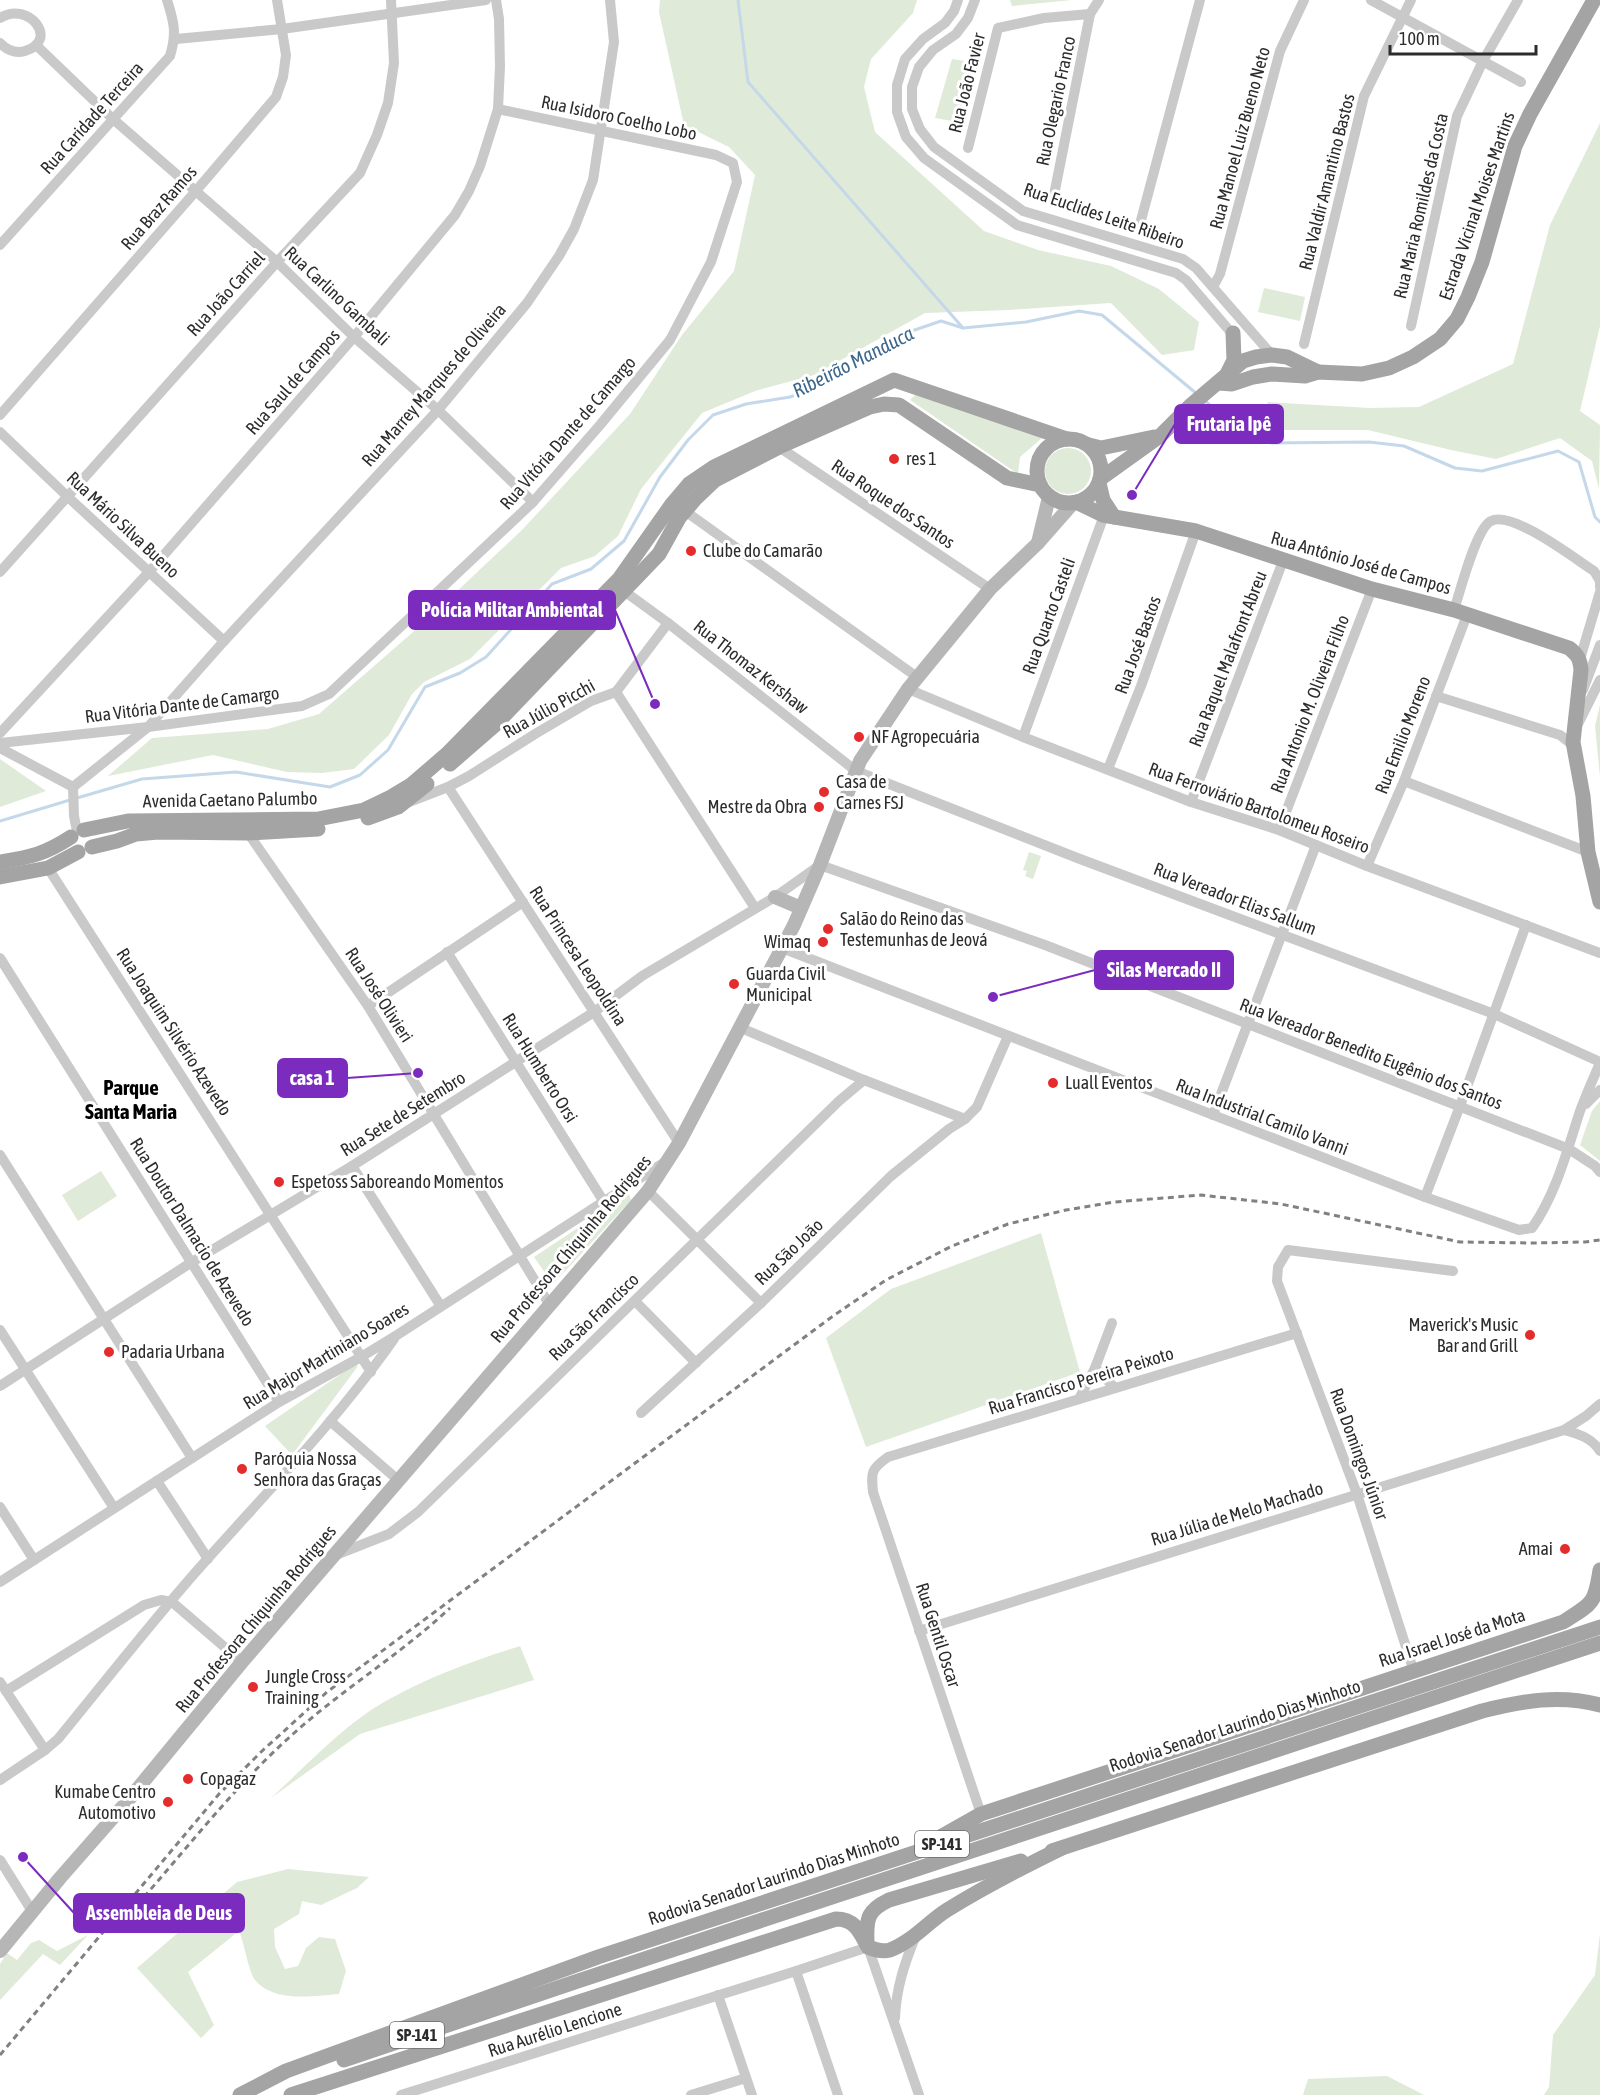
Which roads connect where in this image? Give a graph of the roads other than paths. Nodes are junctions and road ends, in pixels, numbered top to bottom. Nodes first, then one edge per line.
1 (167, 0) edge
2 (277, 0) edge
3 (391, 0) edge
4 (486, 0) edge
5 (496, 0) edge
6 (610, 0) edge
7 (958, 0) edge
8 (975, 0) edge
9 (1099, 0) edge
10 (1200, 0) edge
11 (1304, 0) edge
12 (1371, 0) edge
13 (1411, 0) edge
14 (1518, 0) edge
15 (1594, 0) edge
16 (13, 4) edge
17 (393, 14) junction
18 (1090, 14) junction
19 (1402, 17) junction
20 (0, 18) edge
21 (282, 29) junction
22 (176, 39) junction
23 (0, 44) edge
24 (36, 45) junction
25 (1483, 61) junction
26 (1521, 82) dead end
27 (498, 110) junction
28 (113, 119) junction
29 (600, 131) junction
30 (968, 148) dead end
31 (733, 162) joint
32 (195, 192) junction
33 (1054, 195) dead end
34 (1039, 216) junction
35 (1140, 224) dead end
36 (1035, 230) junction
37 (0, 245) edge
38 (277, 262) junction
39 (1205, 278) junction
40 (1213, 287) junction
41 (1194, 288) junction
42 (1222, 297) junction
43 (1210, 307) junction
44 (1411, 326) dead end
45 (1233, 333) junction
46 (354, 337) junction
47 (1304, 344) dead end
48 (1272, 355) junction
49 (1243, 361) junction
50 (1318, 372) junction
51 (1272, 374) junction
52 (1253, 377) junction
53 (1220, 380) junction
54 (438, 410) junction
55 (0, 415) edge
56 (0, 432) edge
57 (1160, 436) junction
58 (1067, 439) junction
59 (1089, 445) junction
60 (779, 447) junction
61 (1099, 481) junction
62 (1045, 491) junction
63 (68, 497) junction
64 (532, 502) junction
65 (1075, 502) junction
66 (685, 511) junction
67 (1108, 513) junction
68 (1196, 531) junction
69 (1038, 543) junction
70 (1283, 561) junction
71 (0, 572) edge
72 (149, 572) junction
73 (1600, 587) edge
74 (990, 589) junction
75 (1372, 589) junction
76 (624, 591) junction
77 (1600, 592) edge
78 (1460, 613) junction
79 (669, 623) junction
80 (224, 640) junction
81 (1600, 645) edge
82 (1580, 665) junction
83 (917, 677) junction
84 (1600, 680) edge
85 (908, 689) junction
86 (616, 692) junction
87 (1436, 696) junction
88 (1578, 701) junction
89 (148, 727) junction
90 (0, 733) edge
91 (1023, 737) junction
92 (1574, 739) junction
93 (0, 743) edge
94 (0, 748) edge
95 (1108, 769) junction
96 (856, 771) junction
97 (1404, 781) junction
98 (448, 787) junction
99 (73, 790) junction
100 (1191, 802) junction
101 (398, 807) junction
102 (77, 828) junction
103 (1279, 830) junction
104 (248, 833) junction
105 (1316, 845) junction
106 (85, 849) junction
107 (1588, 852) junction
108 (0, 862) edge
109 (820, 865) junction
110 (1367, 866) junction
111 (48, 868) junction
112 (0, 877) edge
113 (775, 897) junction
114 (524, 902) junction
115 (1600, 902) edge
116 (755, 908) junction
117 (801, 908) junction
118 (1526, 925) junction
119 (1281, 934) junction
120 (782, 948) junction
121 (447, 952) junction
122 (1600, 953) edge
123 (0, 958) edge
124 (368, 1005) junction
125 (594, 1012) junction
126 (1494, 1014) junction
127 (1247, 1023) junction
128 (741, 1028) junction
129 (1008, 1036) junction
130 (516, 1061) junction
131 (1600, 1062) edge
132 (864, 1080) junction
133 (1600, 1090) edge
134 (1460, 1107) junction
135 (1581, 1108) junction
136 (435, 1113) junction
137 (1213, 1115) junction
138 (965, 1119) junction
139 (679, 1143) junction
140 (1569, 1149) junction
141 (0, 1155) edge
142 (670, 1158) junction
143 (352, 1166) junction
144 (1600, 1172) edge
145 (648, 1191) junction
146 (1425, 1197) junction
147 (604, 1202) junction
148 (271, 1215) junction
149 (698, 1240) junction
150 (518, 1255) junction
151 (192, 1262) junction
152 (1453, 1272) dead end
153 (635, 1300) junction
154 (761, 1303) junction
155 (549, 1304) junction
156 (440, 1305) junction
157 (104, 1319) junction
158 (1112, 1323) dead end
159 (0, 1330) edge
160 (1297, 1333) junction
161 (397, 1335) junction
162 (361, 1357) junction
163 (696, 1363) junction
164 (1095, 1368) junction
165 (26, 1370) junction
166 (371, 1372) junction
167 (0, 1386) edge
168 (1115, 1388) junction
169 (1078, 1399) junction
170 (279, 1402) junction
171 (1600, 1404) edge
172 (641, 1413) dead end
173 (330, 1421) junction
174 (1564, 1430) junction
175 (1600, 1451) edge
176 (192, 1458) junction
177 (876, 1466) joint
178 (398, 1480) junction
179 (157, 1481) junction
180 (1357, 1494) junction
181 (0, 1507) edge
182 (114, 1508) junction
183 (333, 1556) junction
184 (208, 1559) junction
185 (34, 1560) junction
186 (1600, 1570) edge
187 (0, 1582) edge
188 (172, 1602) junction
189 (1600, 1627) edge
190 (919, 1631) junction
191 (1600, 1643) edge
192 (242, 1662) junction
193 (1414, 1672) junction
194 (3, 1686) edge
195 (1600, 1705) edge
196 (45, 1750) junction
197 (0, 1780) edge
198 (981, 1814) junction
199 (1062, 1848) junction
200 (905, 1856) junction
201 (0, 1860) edge
202 (32, 1911) junction
203 (918, 1931) junction
204 (868, 1947) junction
205 (0, 1950) edge
206 (796, 1971) junction
207 (718, 1995) junction
208 (894, 2024) junction
209 (746, 2078) junction
210 (428, 2091) edge
211 (240, 2095) edge
212 (259, 2095) edge
213 (291, 2095) edge
214 (401, 2095) edge
215 (691, 2095) edge
216 (752, 2095) edge
217 (838, 2095) edge
218 (919, 2095) edge

1 - 22 street
2 - 21 street, Rua Braz Ramos
3 - 17 street, Rua João Carriel
4 - 17 street
5 - 27 street, Rua Saul de Campos
6 - 29 street, Rua Marrey Marques de Oliveira
7 - 36 street, Rua Euclides Leite Ribeiro
8 - 34 street, Rua Euclides Leite Ribeiro
9 - 18 street
10 - 35 street
11 - 40 street, Rua Manoel Luiz Bueno Neto
12 - 19 street
13 - 19 street, Rua Valdir Amantino Bastos
14 - 25 street, Rua Maria Romildes da Costa
15 - 50 main road, Estrada Vicinal Moises Martins
16 - 20 street
16 - 24 street
17 - 21 street
17 - 38 street, Rua João Carriel
18 - 30 street, Rua João Favier
18 - 33 street, Rua Olegario Franco
19 - 25 street
19 - 47 street, Rua Valdir Amantino Bastos
21 - 22 street
21 - 32 street, Rua Braz Ramos
22 - 28 street, Rua Caridade Terceira
23 - 24 street
24 - 28 street, Rua Carlino Gambali
25 - 26 street
25 - 44 street, Rua Maria Romildes da Costa
27 - 29 street, Rua Isidoro Coelho Lobo
27 - 46 street, Rua Saul de Campos
28 - 32 street, Rua Carlino Gambali
28 - 37 street, Rua Caridade Terceira
29 - 31 street, Rua Isidoro Coelho Lobo
29 - 54 street, Rua Marrey Marques de Oliveira
31 - 64 street, Rua Vitória Dante de Camargo
32 - 38 street, Rua Carlino Gambali
32 - 55 street, Rua Braz Ramos
34 - 36 street
34 - 39 street, Rua Euclides Leite Ribeiro
36 - 41 street, Rua Euclides Leite Ribeiro
38 - 46 street, Rua Carlino Gambali
38 - 63 street, Rua João Carriel
39 - 40 street, Rua Euclides Leite Ribeiro
39 - 41 street
40 - 42 street, Rua Euclides Leite Ribeiro
41 - 43 street, Rua Euclides Leite Ribeiro
42 - 43 street
42 - 48 street, Rua Euclides Leite Ribeiro
43 - 45 street, Rua Euclides Leite Ribeiro
45 - 49 street, Rua Euclides Leite Ribeiro
45 - 53 main road
46 - 54 street, Rua Carlino Gambali
46 - 72 street, Rua Saul de Campos
48 - 49 main road, Estrada Vicinal Moises Martins
48 - 50 main road, Estrada Vicinal Moises Martins
48 - 51 main road
49 - 52 main road
49 - 53 main road, Estrada Vicinal Moises Martins
50 - 51 main road, Estrada Vicinal Moises Martins
51 - 52 main road, Estrada Vicinal Moises Martins
52 - 53 main road, Estrada Vicinal Moises Martins
53 - 57 main road
54 - 64 street, Rua Carlino Gambali
54 - 80 street, Rua Marrey Marques de Oliveira
56 - 63 street, Rua Mário Silva Bueno
57 - 59 main road
57 - 61 main road
58 - 59 main road
58 - 62 main road
58 - 102 main road, Avenida Caetano Palumbo
59 - 61 main road
60 - 62 main road, Avenida Caetano Palumbo
60 - 66 main road, Avenida Caetano Palumbo
60 - 74 street, Rua Roque dos Santos
61 - 65 main road
61 - 67 main road
62 - 65 main road
62 - 69 main road
63 - 71 street, Rua João Carriel
63 - 72 street, Rua Mário Silva Bueno
64 - 89 street, Rua Vitória Dante de Camargo
65 - 67 main road, Rua Antônio José de Campos
65 - 69 main road, Rua Professora Chiquinha Rodrigues
66 - 76 main road, Avenida Caetano Palumbo
66 - 83 street
67 - 68 main road, Rua Antônio José de Campos
67 - 91 street, Rua Quarto Casteli
68 - 70 main road, Rua Antônio José de Campos
68 - 95 street, Rua José Bastos
69 - 74 main road, Rua Professora Chiquinha Rodrigues
70 - 75 main road, Rua Antônio José de Campos
70 - 100 street, Rua Raquel Malafront Abreu
72 - 80 street, Rua Mário Silva Bueno
72 - 90 street, Rua Saul de Campos
73 - 78 street, Rua Emilio Moreno
74 - 83 main road, Rua Professora Chiquinha Rodrigues
75 - 78 main road, Rua Antônio José de Campos
75 - 103 street, Rua Antonio M. Oliveira Filho
76 - 79 street, Rua Thomaz Kershaw
76 - 101 main road, Avenida Caetano Palumbo
77 - 82 street
78 - 82 main road, Rua Antônio José de Campos
78 - 87 street, Rua Emilio Moreno
79 - 86 street
79 - 96 street, Rua Thomaz Kershaw
80 - 89 street, Rua Marrey Marques de Oliveira
81 - 88 street
82 - 88 main road
83 - 85 main road, Rua Professora Chiquinha Rodrigues
84 - 92 street
85 - 91 street, Rua Ferroviário Bartolomeu Roseiro
85 - 96 main road, Rua Professora Chiquinha Rodrigues
86 - 98 street, Rua Júlio Picchi
86 - 116 street, Rua Júlio Picchi
87 - 92 street
87 - 97 street, Rua Emilio Moreno
88 - 92 main road
89 - 93 street, Rua Vitória Dante de Camargo
89 - 99 street, Rua Marrey Marques de Oliveira
91 - 95 street, Rua Ferroviário Bartolomeu Roseiro
92 - 107 main road
94 - 99 street
95 - 100 street, Rua Ferroviário Bartolomeu Roseiro
96 - 109 main road, Rua Professora Chiquinha Rodrigues
96 - 119 street, Rua Vereador Elias Sallum
97 - 107 street
97 - 110 street, Rua Emilio Moreno
98 - 101 street, Rua Júlio Picchi
98 - 114 street, Rua Princesa Leopoldina
99 - 102 street
100 - 103 street, Rua Ferroviário Bartolomeu Roseiro
101 - 104 main road, Avenida Caetano Palumbo
102 - 106 main road
102 - 106 main road
102 - 108 main road, Avenida Caetano Palumbo
103 - 105 street, Rua Ferroviário Bartolomeu Roseiro
104 - 106 main road, Avenida Caetano Palumbo
104 - 124 street, Rua José Olivieri
105 - 110 street, Rua Ferroviário Bartolomeu Roseiro
105 - 119 street
106 - 111 main road, Avenida Caetano Palumbo
107 - 115 main road
109 - 113 street, Rua Sete de Setembro
109 - 117 main road, Rua Professora Chiquinha Rodrigues
109 - 127 street, Rua Vereador Benedito Eugênio dos Santos
110 - 118 street, Rua Ferroviário Bartolomeu Roseiro
111 - 112 main road, Avenida Caetano Palumbo
111 - 148 street, Rua Joaquim Silvério Azevedo
113 - 116 street, Rua Sete de Setembro
113 - 117 main road
114 - 121 street
114 - 125 street, Rua Princesa Leopoldina
116 - 125 street, Rua Sete de Setembro
117 - 120 main road, Rua Professora Chiquinha Rodrigues
118 - 122 street, Rua Ferroviário Bartolomeu Roseiro
118 - 126 street
119 - 126 street, Rua Vereador Elias Sallum
119 - 127 street
120 - 128 main road, Rua Professora Chiquinha Rodrigues
120 - 129 street, Rua Industrial Camilo Vanni
121 - 124 street
121 - 130 street, Rua Humberto Orsi
123 - 151 street, Rua Doutor Dalmacio de Azevedo
124 - 136 street, Rua José Olivieri
125 - 130 street, Rua Sete de Setembro
125 - 139 street, Rua Princesa Leopoldina
126 - 131 street, Rua Vereador Elias Sallum
126 - 134 street
127 - 134 street, Rua Vereador Benedito Eugênio dos Santos
127 - 137 street
128 - 132 street
128 - 139 main road, Rua Professora Chiquinha Rodrigues
129 - 137 street, Rua Industrial Camilo Vanni
129 - 138 street, Rua São João
130 - 136 street, Rua Sete de Setembro
130 - 147 street, Rua Humberto Orsi
131 - 135 street
132 - 138 street
132 - 149 street, Rua São Francisco
133 - 135 street
134 - 140 street, Rua Vereador Benedito Eugênio dos Santos
134 - 146 street
135 - 140 street
136 - 143 street, Rua Sete de Setembro
136 - 150 street, Rua José Olivieri
137 - 146 street, Rua Industrial Camilo Vanni
138 - 154 street, Rua São João
139 - 142 main road, Rua Professora Chiquinha Rodrigues
140 - 144 street, Rua Vereador Benedito Eugênio dos Santos
140 - 146 street, Rua Industrial Camilo Vanni
141 - 157 street
142 - 145 main road, Rua Professora Chiquinha Rodrigues
142 - 147 street, Rua Major Martiniano Soares
143 - 148 street, Rua Sete de Setembro
143 - 156 street
145 - 149 street
145 - 155 main road, Rua Professora Chiquinha Rodrigues
147 - 150 street, Rua Major Martiniano Soares
148 - 151 street, Rua Sete de Setembro
148 - 162 street, Rua Joaquim Silvério Azevedo
149 - 153 street, Rua São Francisco
149 - 154 street
150 - 155 street, Rua José Olivieri
150 - 156 street, Rua Major Martiniano Soares
151 - 157 street, Rua Sete de Setembro
151 - 170 street, Rua Doutor Dalmacio de Azevedo
152 - 160 street, Rua Domingos Júnior
153 - 163 street
153 - 183 street, Rua São Francisco
154 - 163 street, Rua São João
155 - 178 main road, Rua Professora Chiquinha Rodrigues
156 - 161 street, Rua Major Martiniano Soares
157 - 165 street, Rua Sete de Setembro
157 - 176 street
158 - 164 street
159 - 165 street
160 - 168 street, Rua Francisco Pereira Peixoto
160 - 180 street, Rua Domingos Júnior
161 - 162 street, Rua Major Martiniano Soares
161 - 166 street
162 - 166 street, Rua Joaquim Silvério Azevedo
162 - 170 street, Rua Major Martiniano Soares
163 - 172 street, Rua São João
164 - 168 street
164 - 169 street
165 - 167 street, Rua Sete de Setembro
165 - 182 street
166 - 173 street
168 - 169 street, Rua Francisco Pereira Peixoto
169 - 177 street, Rua Francisco Pereira Peixoto
170 - 176 street, Rua Major Martiniano Soares
171 - 174 street, Rua Júlia de Melo Machado
173 - 178 street
173 - 184 street
174 - 175 street
174 - 180 street, Rua Júlia de Melo Machado
176 - 179 street, Rua Major Martiniano Soares
177 - 190 street, Rua Gentil Oscar
178 - 183 main road, Rua Professora Chiquinha Rodrigues
179 - 182 street, Rua Major Martiniano Soares
179 - 184 street
180 - 190 street, Rua Júlia de Melo Machado
180 - 193 street, Rua Domingos Júnior
181 - 185 street
182 - 185 street, Rua Major Martiniano Soares
183 - 192 main road, Rua Professora Chiquinha Rodrigues
184 - 188 street
185 - 187 street, Rua Major Martiniano Soares
186 - 193 main road, Rua Israel José da Mota / SP-141
188 - 192 street
188 - 194 street
188 - 196 street
189 - 200 main road, Rodovia Senador Laurindo Dias Minhoto / SP-141
190 - 198 street, Rua Gentil Oscar
191 - 212 main road, Rodovia Senador Laurindo Dias Minhoto / SP-141
192 - 202 main road, Rua Professora Chiquinha Rodrigues
193 - 198 main road, Rua Israel José da Mota / SP-141
194 - 196 street
195 - 199 main road, SP-141
196 - 197 street
198 - 200 main road, Rua Israel José da Mota
199 - 203 main road, SP-141
199 - 204 main road, SP-141
200 - 211 main road, Rodovia Senador Laurindo Dias Minhoto / SP-141
201 - 202 street
202 - 205 main road, Rua Professora Chiquinha Rodrigues
203 - 204 main road, SP-141
203 - 208 street
204 - 206 street, Rua Aurélio Lencione
204 - 208 street
204 - 213 main road, SP-141
206 - 207 street, Rua Aurélio Lencione
206 - 217 street
207 - 209 street
207 - 210 street, Rua Aurélio Lencione
208 - 218 street
209 - 215 street
209 - 216 street
210 - 214 street, Rua Aurélio Lencione

